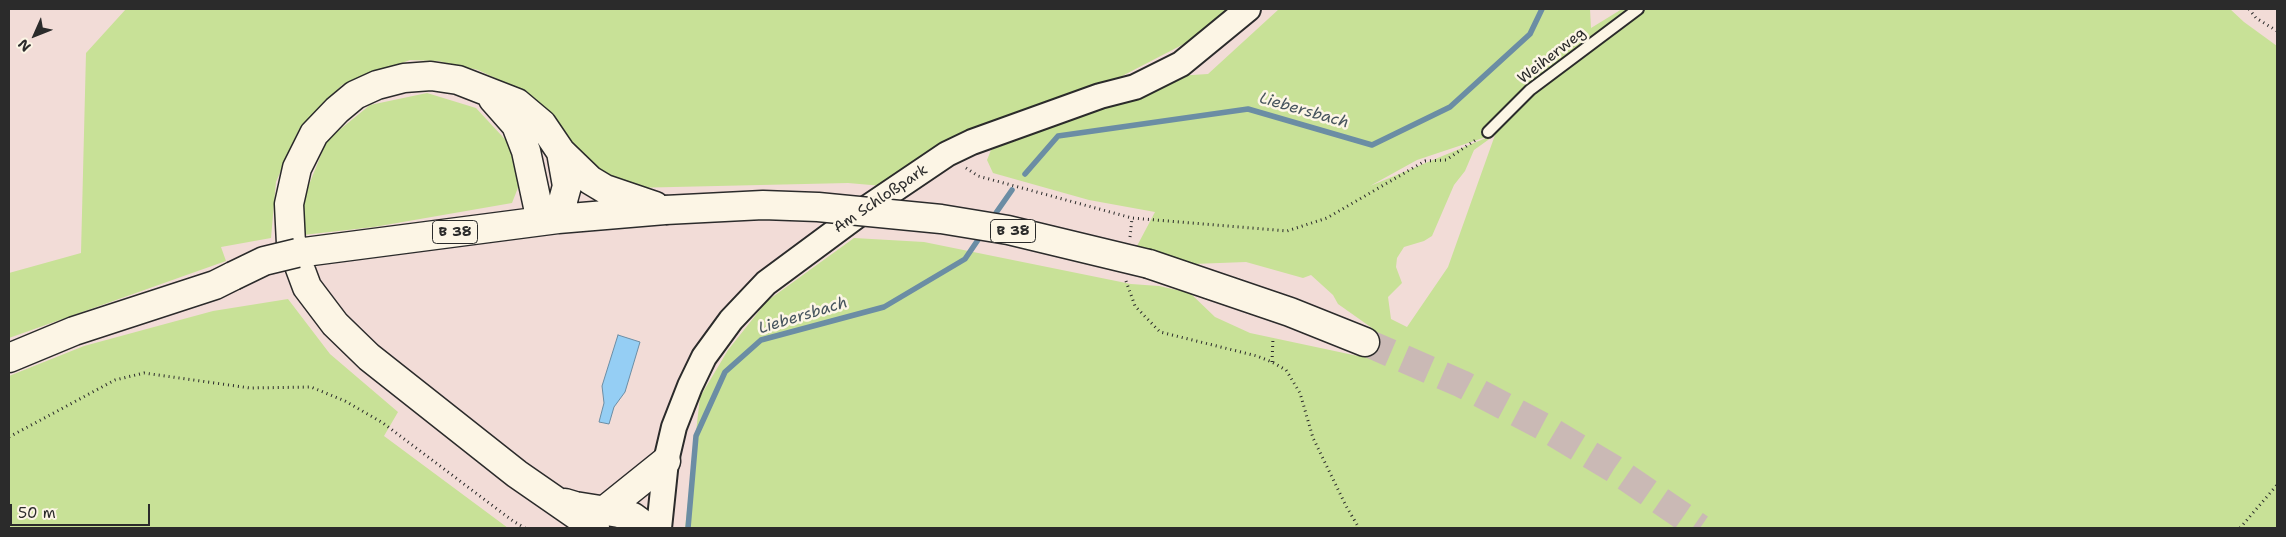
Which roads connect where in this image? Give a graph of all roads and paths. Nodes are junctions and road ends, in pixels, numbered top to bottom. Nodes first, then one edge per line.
1 (1248, 9) edge
2 (1638, 9) edge
3 (2249, 9) edge
4 (2277, 31) edge
5 (484, 89) junction
6 (1488, 132) joint
7 (561, 152) junction
8 (947, 154) junction
9 (666, 210) junction
10 (1132, 218) junction
11 (549, 220) junction
12 (1129, 245) dead end
13 (1138, 268) junction
14 (1273, 338) dead end
15 (1366, 342) tunnel mouth
16 (9, 358) edge
17 (1272, 362) junction
18 (9, 437) edge
19 (666, 461) junction
20 (2277, 485) edge
21 (600, 519) edge
22 (525, 528) edge
23 (648, 528) edge
24 (659, 528) edge
25 (1359, 528) edge
26 (2240, 528) edge

1 - 8 street, Am Schloßpark
2 - 6 lane, Weiherweg
3 - 4 path
5 - 7 main road
5 - 11 main road
5 - 21 main road
6 - 10 path
7 - 9 main road
7 - 11 main road
8 - 10 path
8 - 19 street, Am Schloßpark
9 - 11 main road, B 38
9 - 13 main road, B 38, bridge
10 - 12 path
11 - 16 main road, B 38, bridge
13 - 15 main road, B 38
13 - 17 path
14 - 17 path
17 - 25 path
18 - 22 path
19 - 21 main road
19 - 24 street, Am Schloßpark
20 - 26 path
21 - 23 main road

